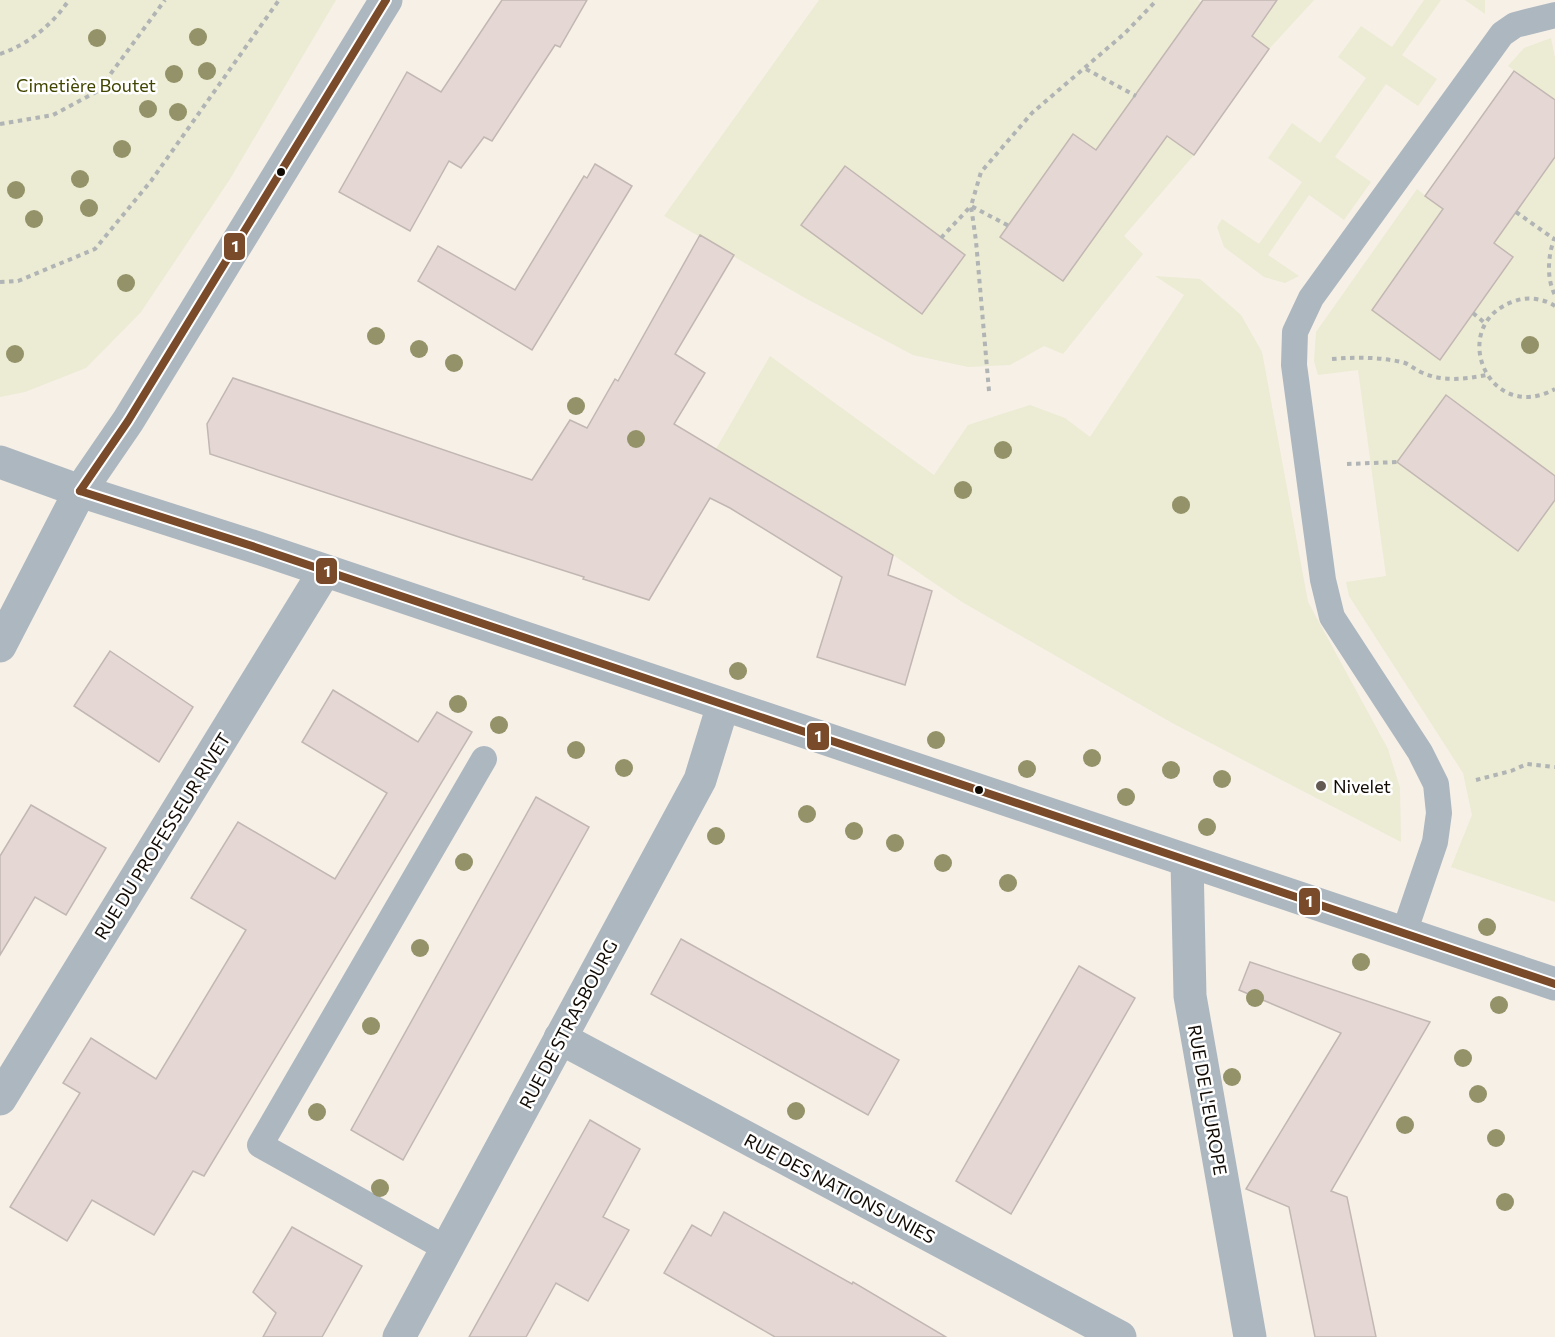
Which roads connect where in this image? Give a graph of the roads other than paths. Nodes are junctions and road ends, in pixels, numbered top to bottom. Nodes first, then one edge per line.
1 (386, 0) edge
2 (1555, 15) edge
3 (0, 462) edge
4 (80, 491) junction
5 (324, 572) junction
6 (0, 646) edge
7 (723, 705) junction
8 (484, 759) dead end
9 (1187, 861) junction
10 (1404, 933) junction
11 (1555, 984) edge
12 (560, 1038) junction
13 (0, 1100) edge
14 (447, 1249) junction
15 (399, 1337) edge
16 (1120, 1337) edge
17 (1250, 1337) edge

1 - 4 street
2 - 10 lane
3 - 4 street
4 - 5 street
4 - 6 street
5 - 7 street
5 - 13 street, RUE DU PROFESSEUR RIVET
7 - 9 street
7 - 12 street, RUE DE STRASBOURG
8 - 14 lane
9 - 10 street
9 - 17 street, RUE DE L'EUROPE
10 - 11 street
12 - 14 street, RUE DE STRASBOURG
12 - 16 street, RUE DES NATIONS UNIES
14 - 15 street, RUE DE STRASBOURG

